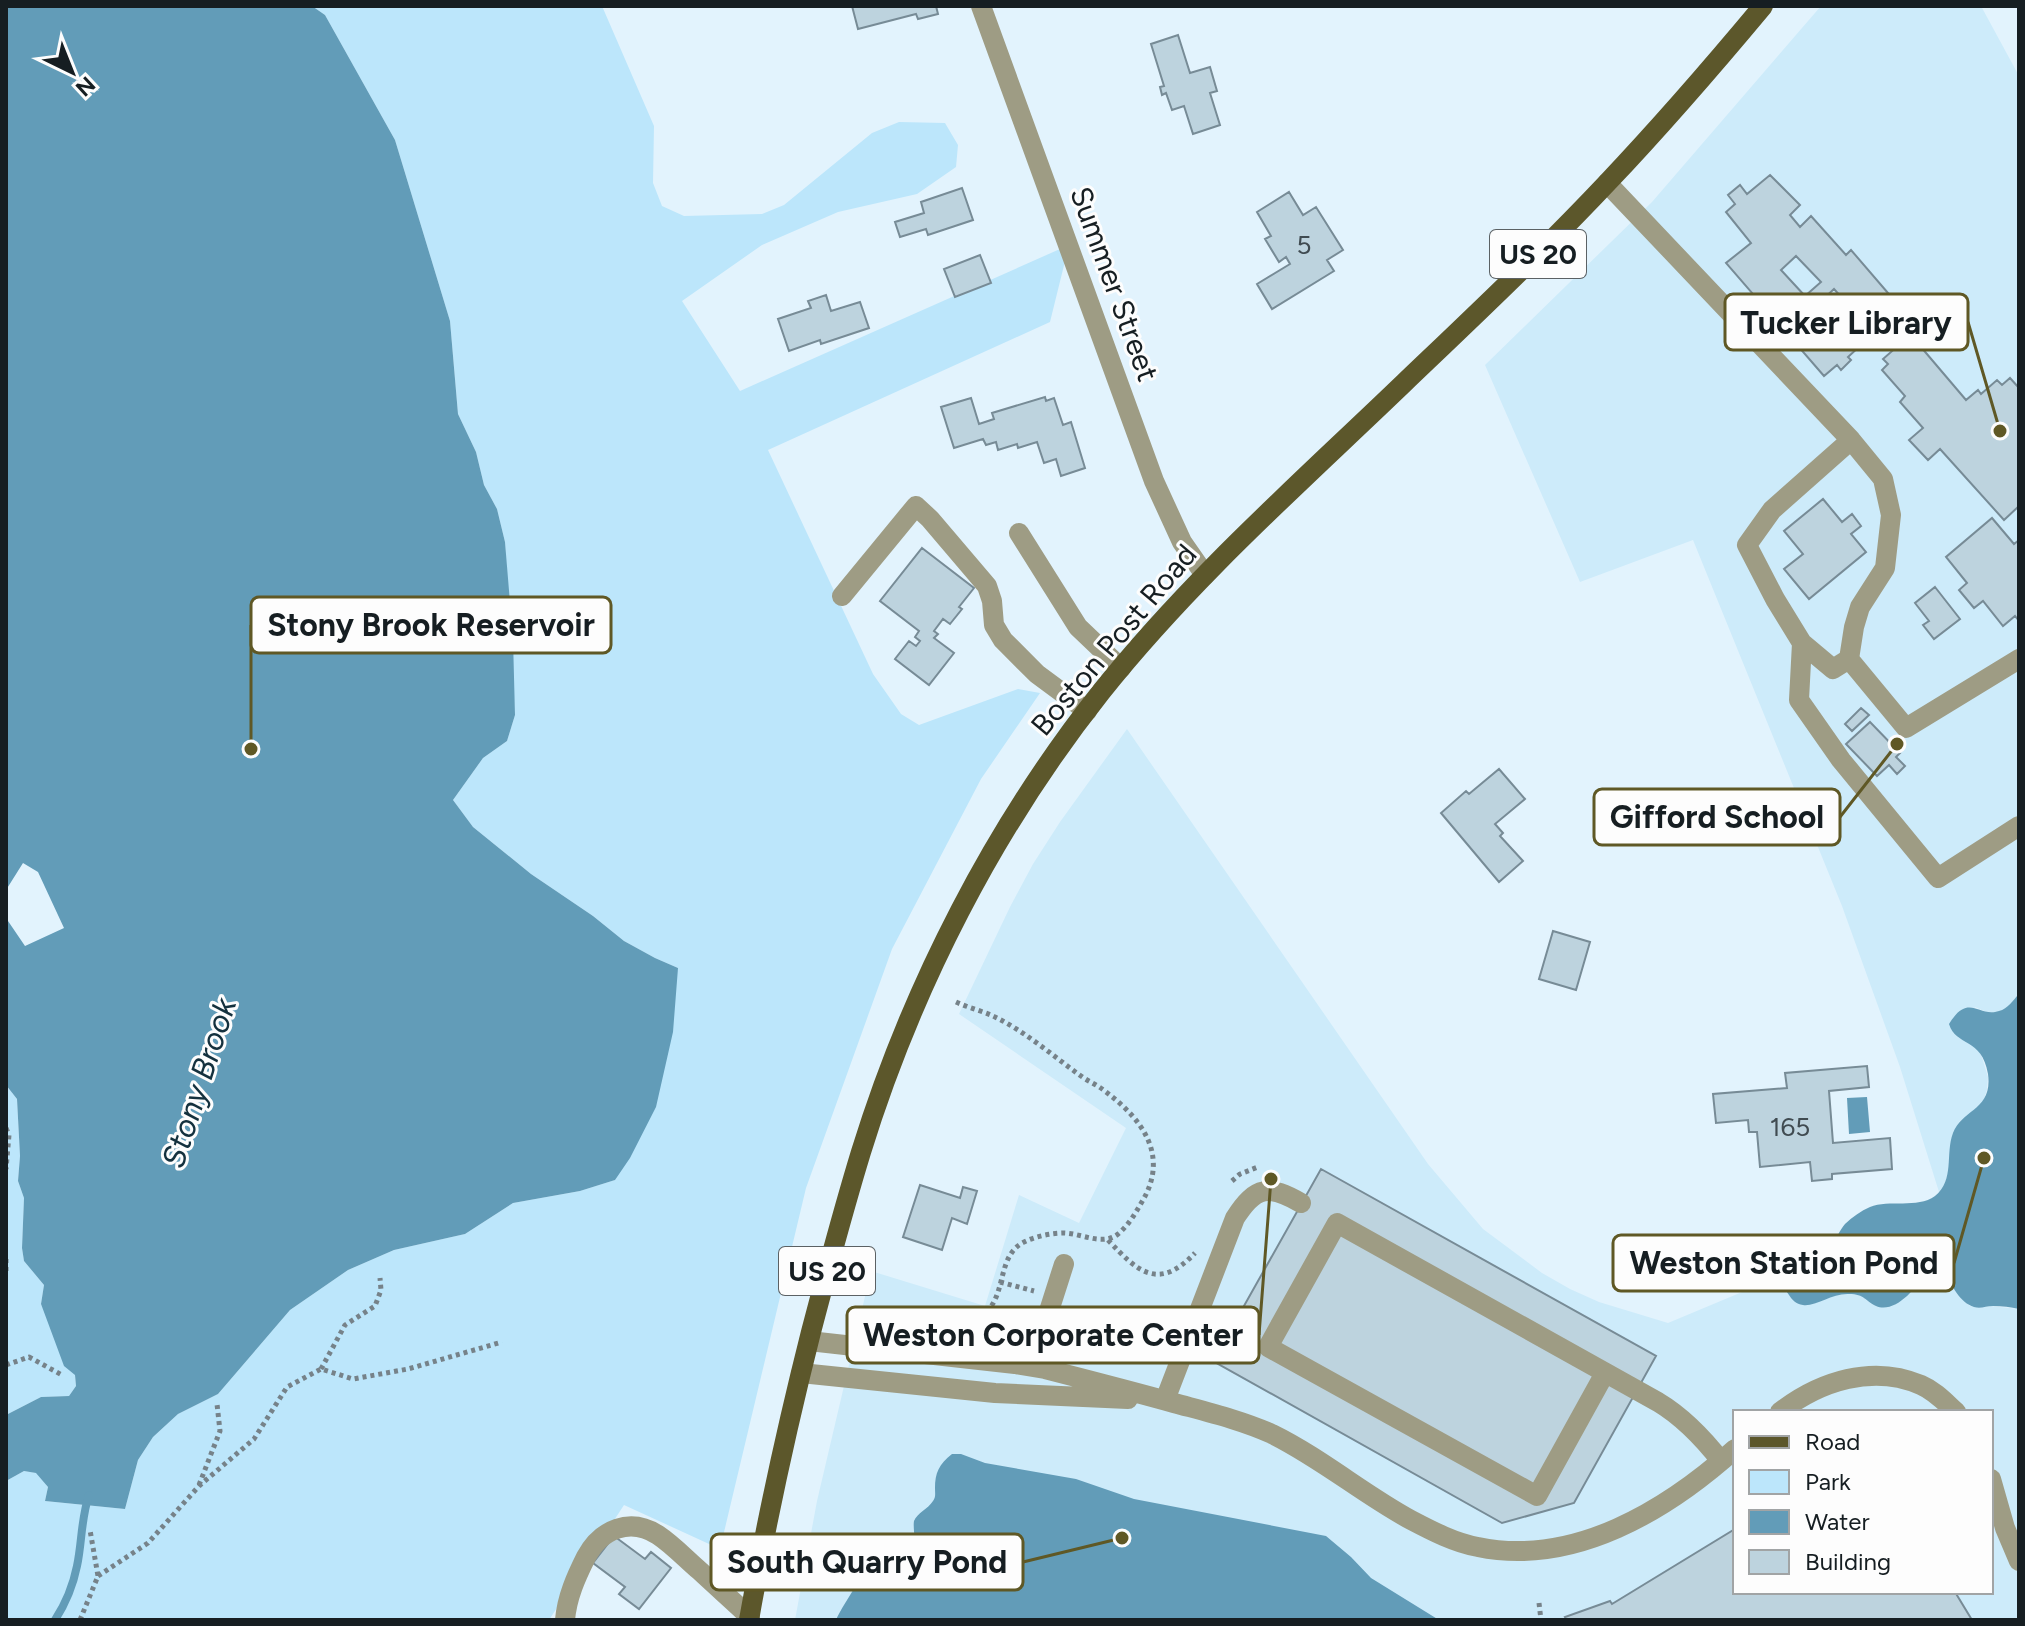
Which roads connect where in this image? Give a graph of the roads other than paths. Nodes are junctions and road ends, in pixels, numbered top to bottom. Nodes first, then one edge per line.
1 (981, 6) edge
2 (1763, 6) edge
3 (1607, 183) junction
4 (1851, 440) junction
5 (1019, 533) dead end
6 (1205, 575) junction
7 (842, 596) dead end
8 (1802, 643) junction
9 (1849, 659) junction
10 (2019, 659) edge
11 (1121, 668) junction
12 (1087, 711) junction
13 (2019, 826) edge
14 (1301, 1203) dead end
15 (1064, 1264) dead end
16 (809, 1341) junction
17 (1015, 1364) junction
18 (801, 1373) junction
19 (1605, 1373) junction
20 (1165, 1400) junction
21 (1783, 1410) edge
22 (1954, 1410) edge
23 (1728, 1455) edge
24 (1993, 1486) edge
25 (2019, 1561) edge
26 (750, 1618) edge
27 (565, 1620) edge

1 - 6 street, Summer Street
2 - 3 main road, Boston Post Road / US 20
3 - 4 street
3 - 6 main road, Boston Post Road / US 20
4 - 8 street
4 - 9 street
5 - 11 street
6 - 11 main road, Boston Post Road / US 20
7 - 12 street
8 - 9 street
8 - 13 street
9 - 10 street
11 - 12 main road, Boston Post Road / US 20
12 - 16 main road, Boston Post Road / US 20
14 - 20 street
15 - 17 street
16 - 17 street
16 - 18 main road, Boston Post Road / US 20
17 - 20 street
18 - 20 street
18 - 26 main road, Boston Post Road / US 20
19 - 19 street
19 - 23 street
20 - 23 street
21 - 22 street
24 - 25 street
26 - 27 street

